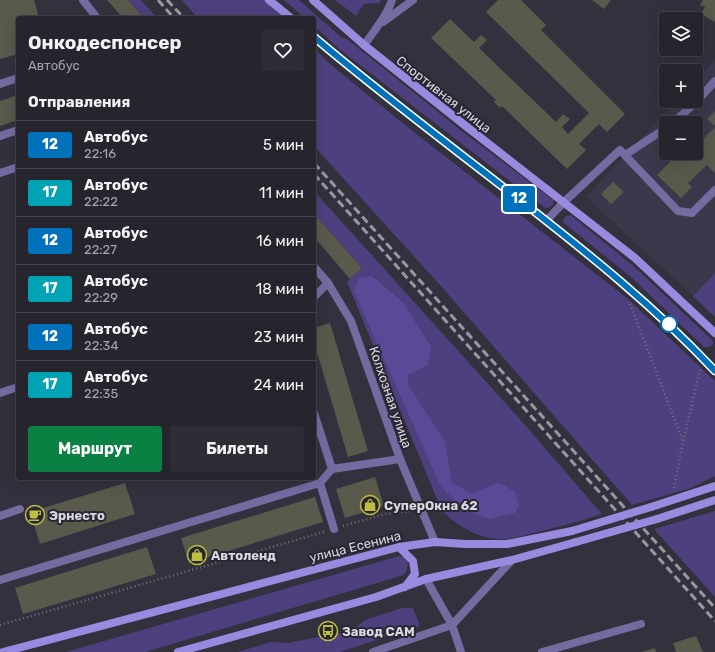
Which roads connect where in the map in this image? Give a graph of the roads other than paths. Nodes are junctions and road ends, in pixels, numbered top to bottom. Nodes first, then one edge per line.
1 (83, 0) edge
2 (269, 0) edge
3 (313, 0) edge
4 (392, 0) edge
5 (412, 0) edge
6 (95, 16) edge
7 (289, 16) edge
8 (377, 26) junction
9 (316, 39) edge
10 (364, 45) junction
11 (16, 79) edge
12 (715, 81) edge
13 (0, 84) edge
14 (681, 116) edge
15 (16, 131) edge
16 (659, 133) edge
17 (0, 136) edge
18 (625, 155) junction
19 (16, 168) edge
20 (0, 173) edge
21 (715, 190) edge
22 (564, 202) junction
23 (546, 221) junction
24 (316, 269) edge
25 (328, 283) junction
26 (316, 295) edge
27 (715, 334) edge
28 (715, 371) edge
29 (16, 388) edge
30 (0, 393) edge
31 (316, 419) edge
32 (400, 459) junction
33 (332, 469) junction
34 (320, 483) junction
35 (714, 486) edge
36 (715, 500) edge
37 (20, 509) dead end
38 (0, 516) edge
39 (334, 529) road end
40 (435, 542) junction
41 (399, 547) junction
42 (512, 560) junction
43 (426, 579) junction
44 (0, 580) edge
45 (405, 587) junction
46 (641, 624) dead end
47 (452, 625) junction
48 (3, 652) edge
49 (178, 652) edge
50 (373, 652) edge
51 (461, 652) edge
52 (542, 652) edge

1 - 6 street
2 - 7 main road
3 - 10 main road, Спортивная улица
4 - 8 street
5 - 8 street
8 - 10 street
9 - 23 main road
10 - 22 main road, Спортивная улица
11 - 13 street
12 - 14 street
15 - 17 street
16 - 18 street
18 - 21 street
18 - 22 street
19 - 20 street
22 - 23 street
22 - 27 main road, Спортивная улица
23 - 28 main road
24 - 25 street, Колхозная улица
25 - 26 street
25 - 32 street, Колхозная улица
29 - 30 street
31 - 33 street
32 - 33 street
32 - 40 street, Колхозная улица
33 - 34 street
34 - 39 street
34 - 44 street
35 - 40 main road, улица Есенина, bridge
36 - 42 main road, bridge
37 - 38 street
40 - 41 main road, улица Есенина
41 - 45 main road
41 - 48 main road, улица Есенина
42 - 43 main road
42 - 47 street
43 - 45 main road
43 - 47 street
45 - 49 main road
46 - 52 street
47 - 50 street
47 - 51 street

